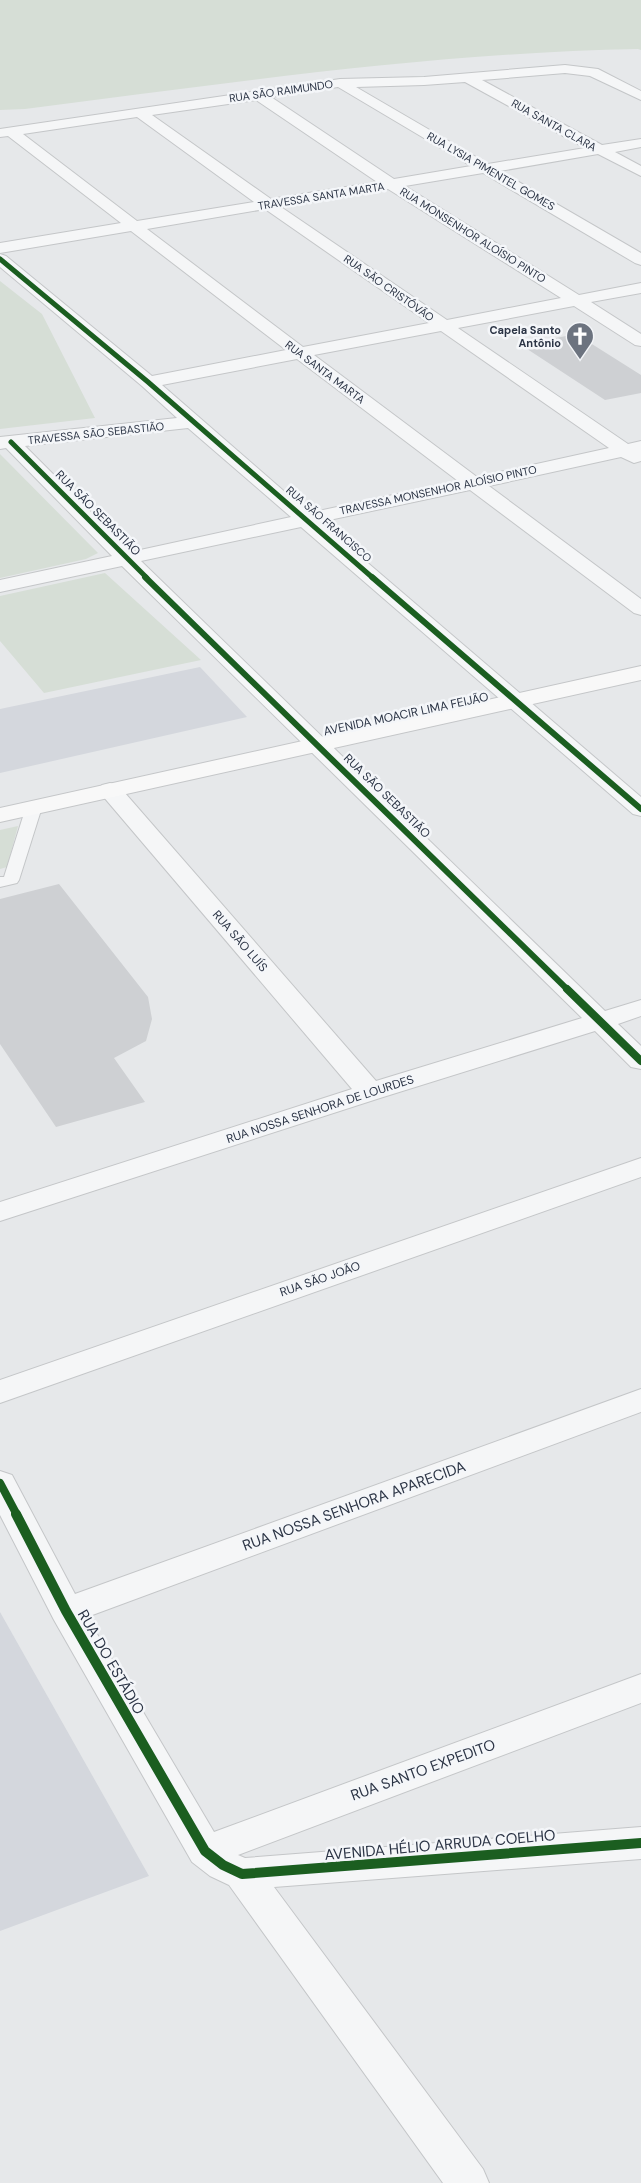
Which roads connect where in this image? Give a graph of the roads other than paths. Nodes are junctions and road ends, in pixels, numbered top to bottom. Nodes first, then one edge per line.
1 (468, 78) junction
2 (340, 83) junction
3 (256, 94) junction
4 (641, 96) edge
5 (139, 112) junction
6 (6, 133) edge
7 (641, 143) edge
8 (600, 150) junction
9 (485, 168) junction
10 (641, 172) edge
11 (391, 184) junction
12 (269, 205) junction
13 (134, 225) junction
14 (0, 248) edge
15 (0, 259) edge
16 (641, 260) edge
17 (641, 288) edge
18 (577, 301) junction
19 (444, 326) junction
20 (641, 341) edge
21 (300, 353) junction
22 (148, 382) junction
23 (192, 422) junction
24 (5, 443) edge
25 (633, 449) edge
26 (641, 462) edge
27 (474, 482) junction
28 (306, 519) junction
29 (127, 559) junction
30 (0, 586) edge
31 (641, 609) edge
32 (641, 673) edge
33 (518, 701) junction
34 (318, 745) junction
35 (110, 790) junction
36 (34, 807) junction
37 (641, 808) edge
38 (0, 814) edge
39 (0, 882) edge
40 (641, 1008) edge
41 (600, 1020) junction
42 (641, 1061) edge
43 (370, 1092) junction
44 (641, 1167) edge
45 (0, 1212) edge
46 (0, 1392) edge
47 (641, 1400) edge
48 (0, 1483) edge
49 (66, 1611) junction
50 (641, 1688) edge
51 (641, 1843) edge
52 (205, 1851) junction
53 (242, 1874) junction
54 (468, 2183) edge

1 - 2 street, RUA SÃO RAIMUNDO
1 - 4 street, RUA SÃO RAIMUNDO
1 - 8 street, RUA SANTA CLARA
2 - 3 street, RUA SÃO RAIMUNDO
2 - 9 street, RUA LYSIA PIMENTEL GOMES
3 - 5 street, RUA SÃO RAIMUNDO
3 - 11 street, RUA MONSENHOR ALOÍSIO PINTO
5 - 6 street, RUA SÃO RAIMUNDO
5 - 12 street, RUA SÃO CRISTÓVÃO
6 - 13 street, RUA SANTA MARTA
7 - 8 street, TRAVESSA SANTA MARTA
8 - 9 street, TRAVESSA SANTA MARTA
8 - 10 street, RUA SANTA CLARA
9 - 11 street, TRAVESSA SANTA MARTA
9 - 16 street, RUA LYSIA PIMENTEL GOMES
11 - 12 street, TRAVESSA SANTA MARTA
11 - 18 street, RUA MONSENHOR ALOÍSIO PINTO
12 - 13 street, TRAVESSA SANTA MARTA
12 - 19 street, RUA SÃO CRISTÓVÃO
13 - 14 street, TRAVESSA SANTA MARTA
13 - 21 street, RUA SANTA MARTA
15 - 22 street, RUA SÃO FRANCISCO
17 - 18 street
18 - 19 street
18 - 20 street, RUA MONSENHOR ALOÍSIO PINTO
19 - 21 street
19 - 25 street, RUA SÃO CRISTÓVÃO
21 - 22 street
21 - 27 street, RUA SANTA MARTA
22 - 23 street, RUA SÃO FRANCISCO
23 - 24 street, TRAVESSA SÃO SEBASTIÃO
23 - 28 street, RUA SÃO FRANCISCO
24 - 29 street, RUA SÃO SEBASTIÃO
25 - 26 street, RUA SÃO CRISTÓVÃO
25 - 27 street, TRAVESSA MONSENHOR ALOÍSIO PINTO
27 - 28 street, TRAVESSA MONSENHOR ALOÍSIO PINTO
27 - 31 street, RUA SANTA MARTA
28 - 29 street, TRAVESSA MONSENHOR ALOÍSIO PINTO
28 - 33 street, RUA SÃO FRANCISCO
29 - 30 street, TRAVESSA MONSENHOR ALOÍSIO PINTO
29 - 34 street, RUA SÃO SEBASTIÃO
32 - 33 main road, AVENIDA MOACIR LIMA FEIJÃO
33 - 34 main road, AVENIDA MOACIR LIMA FEIJÃO
33 - 37 street, RUA SÃO FRANCISCO
34 - 35 main road, AVENIDA MOACIR LIMA FEIJÃO
34 - 41 street, RUA SÃO SEBASTIÃO
35 - 36 main road, AVENIDA MOACIR LIMA FEIJÃO
35 - 43 street, RUA SÃO LUÍS
36 - 38 main road, AVENIDA MOACIR LIMA FEIJÃO
36 - 39 lane
40 - 41 street, RUA NOSSA SENHORA DE LOURDES
41 - 42 street, RUA SÃO SEBASTIÃO
41 - 43 street, RUA NOSSA SENHORA DE LOURDES
43 - 45 street, RUA NOSSA SENHORA DE LOURDES
44 - 46 street, RUA SÃO JOÃO
47 - 49 street, RUA NOSSA SENHORA APARECIDA
48 - 49 street, RUA DO ESTÁDIO
49 - 52 street, RUA DO ESTÁDIO
50 - 52 street, RUA SANTO EXPEDITO
51 - 53 street, AVENIDA HÉLIO ARRUDA COELHO
52 - 53 street
53 - 54 street

